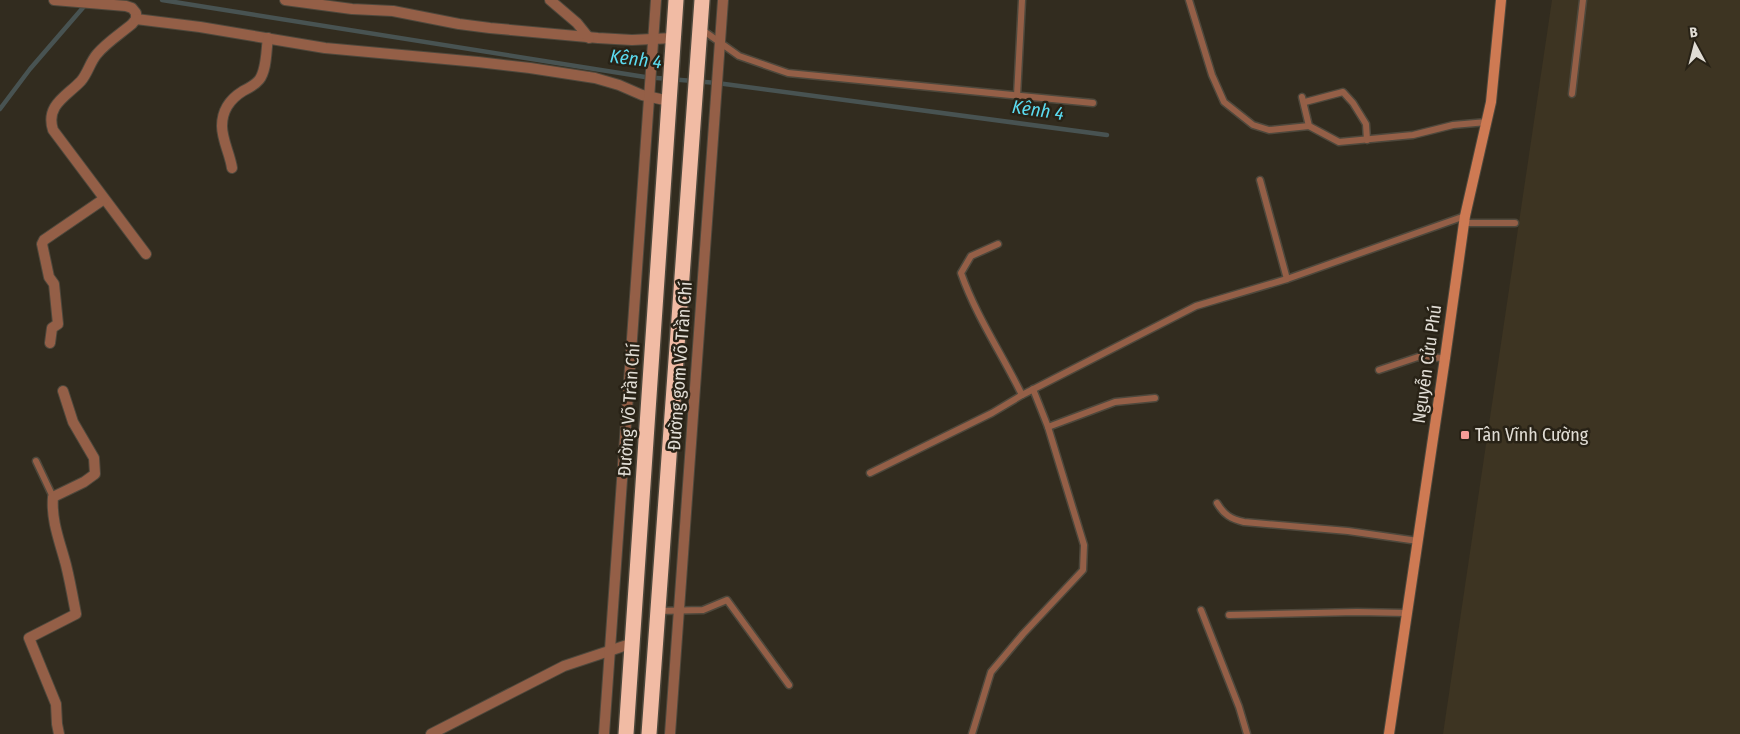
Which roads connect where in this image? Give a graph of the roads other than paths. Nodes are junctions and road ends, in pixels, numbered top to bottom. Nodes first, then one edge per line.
1 (54, 0) edge
2 (285, 0) edge
3 (550, 0) edge
4 (656, 0) edge
5 (676, 0) edge
6 (702, 0) edge
7 (723, 0) edge
8 (1022, 0) edge
9 (1189, 0) edge
10 (1501, 0) edge
11 (1583, 0) edge
12 (136, 19) junction
13 (700, 28) junction
14 (268, 38) junction
15 (589, 38) junction
16 (653, 39) junction
17 (720, 42) junction
18 (672, 44) junction
19 (1572, 94) dead end
20 (669, 95) junction
21 (1017, 96) junction
22 (649, 97) junction
23 (1093, 103) dead end
24 (1487, 122) junction
25 (1309, 126) junction
26 (1367, 140) junction
27 (232, 168) dead end
28 (1260, 180) dead end
29 (104, 198) junction
30 (1465, 220) junction
31 (1515, 223) dead end
32 (998, 244) dead end
33 (146, 254) dead end
34 (1287, 279) junction
35 (50, 343) dead end
36 (1446, 358) junction
37 (1379, 370) dead end
38 (1033, 390) junction
39 (63, 391) dead end
40 (1022, 395) junction
41 (1155, 398) dead end
42 (1048, 427) junction
43 (36, 461) dead end
44 (870, 473) dead end
45 (53, 497) junction
46 (1217, 503) dead end
47 (1418, 541) junction
48 (679, 610) junction
49 (1201, 610) dead end
50 (657, 611) junction
51 (1407, 613) junction
52 (1229, 615) dead end
53 (633, 643) junction
54 (610, 651) junction
55 (789, 685) dead end
56 (59, 734) edge
57 (431, 734) edge
58 (604, 734) edge
59 (626, 734) edge
60 (649, 734) edge
61 (670, 734) edge
62 (972, 734) edge
63 (1248, 734) edge
64 (1389, 734) edge

1 - 12 street
2 - 15 street
3 - 15 street
4 - 16 street
5 - 18 highway
6 - 13 highway
7 - 17 street, Đường gom Võ Trần Chí
8 - 21 lane
9 - 25 lane
10 - 24 main road, Nguyễn Cửu Phú
11 - 19 lane
12 - 14 street
12 - 29 street
13 - 17 lane
13 - 50 highway
14 - 22 street
14 - 27 street
15 - 16 street
16 - 18 street
16 - 22 street
17 - 21 lane
17 - 48 street, Đường gom Võ Trần Chí
18 - 20 highway, Đường Võ Trần Chí
20 - 22 street
20 - 53 highway, Đường Võ Trần Chí
21 - 23 lane
22 - 54 street
24 - 26 lane
24 - 30 main road, Nguyễn Cửu Phú
25 - 26 lane
25 - 26 lane
28 - 34 lane
29 - 33 street
29 - 35 street
30 - 31 lane
30 - 34 lane
30 - 36 main road, Nguyễn Cửu Phú
32 - 40 lane
34 - 38 lane
36 - 37 lane
36 - 47 main road, Nguyễn Cửu Phú
38 - 40 lane
38 - 42 lane
39 - 45 street
40 - 44 lane
41 - 42 lane
42 - 62 lane
43 - 45 lane
45 - 56 street
46 - 47 lane
47 - 51 main road, Nguyễn Cửu Phú
48 - 50 lane
48 - 55 lane
48 - 61 street, Đường gom Võ Trần Chí
49 - 63 lane
50 - 60 highway
51 - 52 lane
51 - 64 main road, Nguyễn Cửu Phú
53 - 54 street
53 - 59 highway, Đường Võ Trần Chí
54 - 57 street
54 - 58 street

